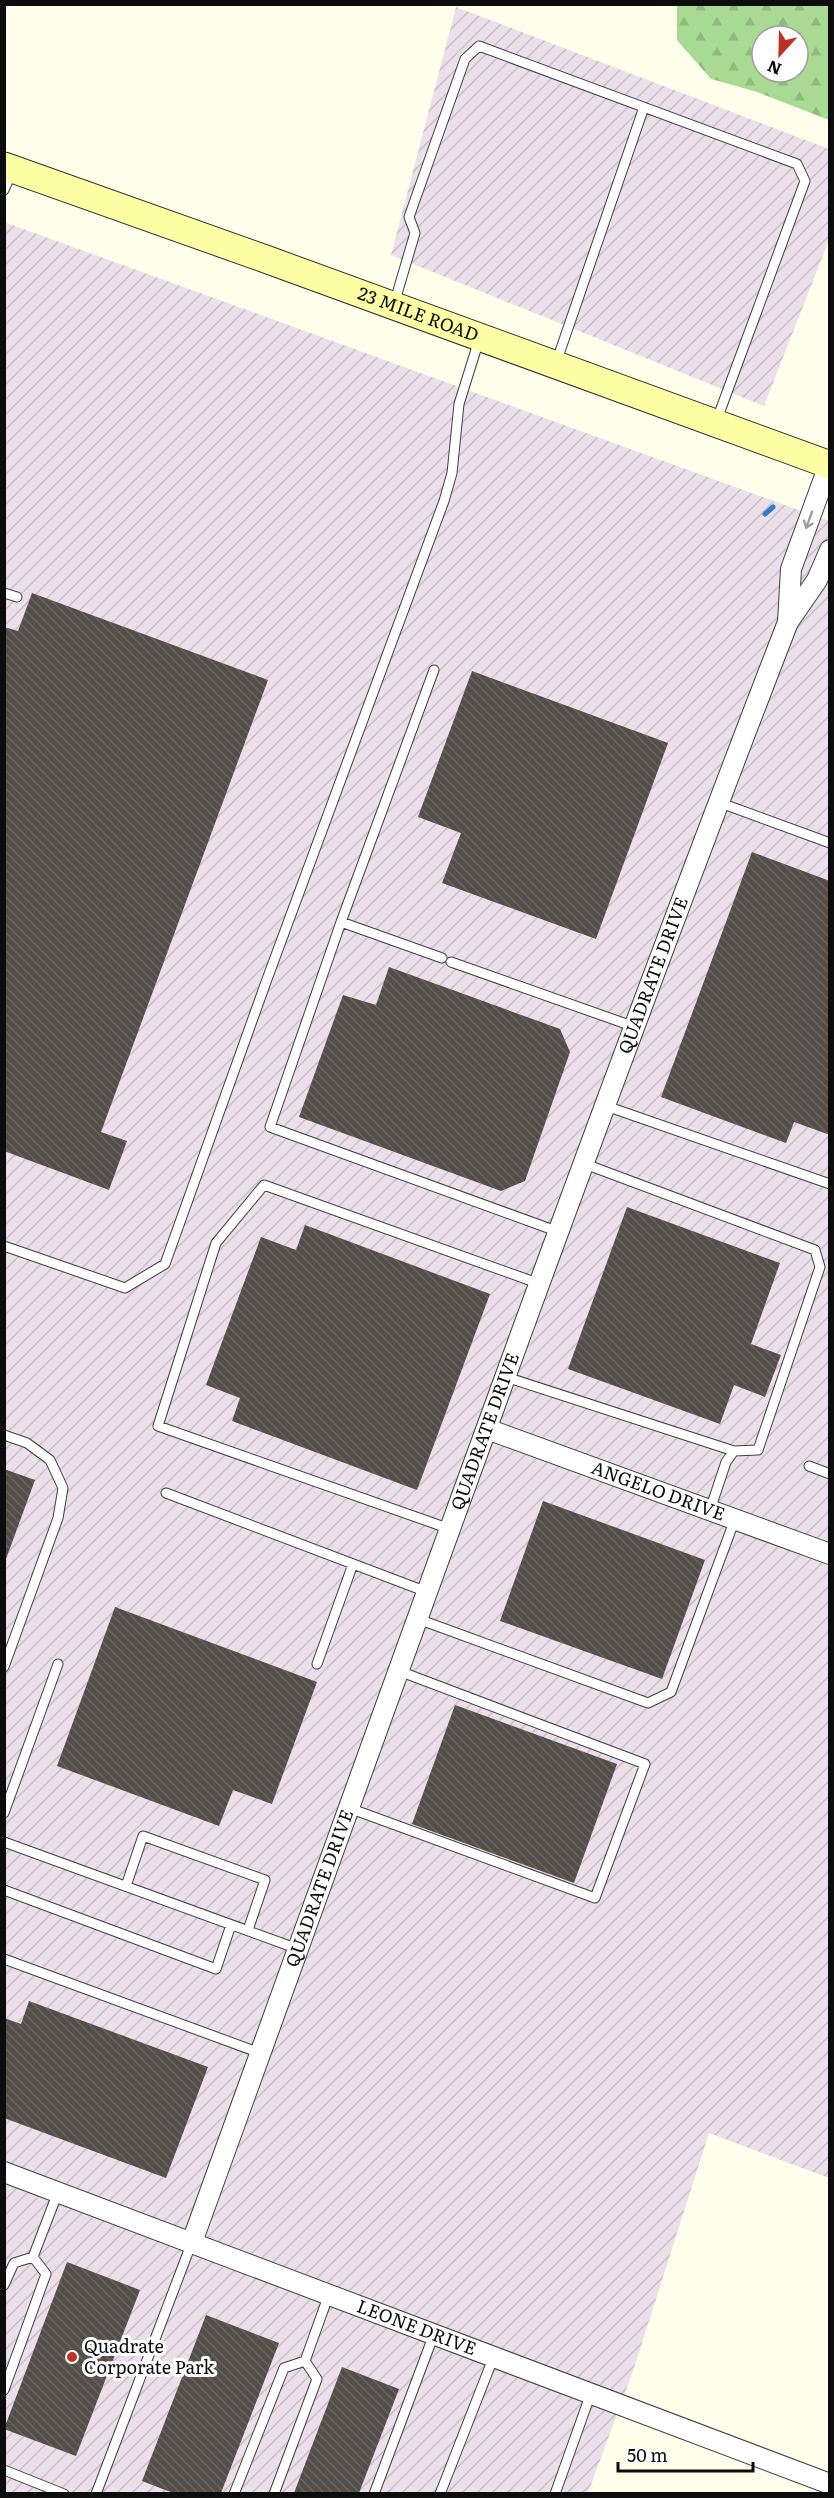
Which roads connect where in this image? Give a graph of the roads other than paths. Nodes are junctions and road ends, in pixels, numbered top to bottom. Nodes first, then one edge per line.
1 (644, 107) junction
2 (7, 175) edge
3 (393, 306) junction
4 (480, 338) junction
5 (556, 365) junction
6 (715, 423) junction
7 (829, 465) edge
8 (830, 550) edge
9 (4, 593) edge
10 (17, 597) dead end
11 (788, 622) junction
12 (434, 670) dead end
13 (718, 802) junction
14 (830, 843) edge
15 (341, 922) junction
16 (635, 1027) junction
17 (606, 1106) junction
18 (585, 1164) junction
19 (830, 1184) edge
20 (560, 1232) junction
21 (4, 1246) edge
22 (540, 1284) junction
23 (506, 1377) junction
24 (487, 1429) junction
25 (4, 1435) edge
26 (734, 1451) junction
27 (809, 1466) dead end
28 (830, 1474) edge
29 (166, 1494) dead end
30 (710, 1510) junction
31 (735, 1519) junction
32 (450, 1530) junction
33 (830, 1554) edge
34 (353, 1564) junction
35 (428, 1592) junction
36 (418, 1619) junction
37 (58, 1664) dead end
38 (317, 1664) dead end
39 (4, 1667) edge
40 (399, 1671) junction
41 (349, 1808) junction
42 (4, 1813) edge
43 (4, 1842) edge
44 (126, 1886) junction
45 (4, 1890) edge
46 (231, 1925) junction
47 (248, 1930) junction
48 (298, 1949) junction
49 (4, 1959) edge
50 (260, 2053) junction
51 (4, 2172) edge
52 (58, 2192) junction
53 (192, 2242) junction
54 (33, 2257) junction
55 (4, 2285) edge
56 (329, 2294) junction
57 (434, 2334) junction
58 (494, 2356) junction
59 (305, 2361) junction
60 (4, 2390) edge
61 (591, 2393) junction
62 (4, 2470) edge
63 (830, 2484) edge
64 (64, 2493) edge
65 (96, 2493) edge
66 (234, 2493) edge
67 (274, 2493) edge
68 (374, 2493) edge
69 (440, 2493) edge
70 (555, 2493) edge

1 - 3 lane
1 - 5 lane
1 - 6 lane
2 - 3 main road, 23 MILE ROAD
3 - 4 main road, 23 MILE ROAD
4 - 5 main road, 23 MILE ROAD
4 - 21 lane
5 - 6 main road, 23 MILE ROAD
6 - 7 main road, 23 MILE ROAD
7 -> 11 street, QUADRATE DRIVE
8 - 11 street, QUADRATE DRIVE
9 - 10 lane
11 - 13 street, QUADRATE DRIVE
12 - 15 lane
13 - 14 lane
13 - 16 street, QUADRATE DRIVE
15 - 16 lane
15 - 20 lane
16 - 17 street, QUADRATE DRIVE
17 - 18 street, QUADRATE DRIVE
17 - 19 lane
18 - 20 street, QUADRATE DRIVE
18 - 26 lane
20 - 22 street, QUADRATE DRIVE
22 - 23 street, QUADRATE DRIVE
22 - 32 lane
23 - 24 street, QUADRATE DRIVE
23 - 26 lane
24 - 30 street, ANGELO DRIVE
24 - 32 street, QUADRATE DRIVE
25 - 39 lane
26 - 30 lane
27 - 28 lane
29 - 34 lane
30 - 31 street, ANGELO DRIVE
31 - 33 street, ANGELO DRIVE
31 - 36 lane
32 - 35 street, QUADRATE DRIVE
34 - 35 lane
34 - 38 lane
35 - 36 street, QUADRATE DRIVE
36 - 40 street, QUADRATE DRIVE
37 - 42 lane
40 - 41 street, QUADRATE DRIVE
40 - 41 lane
41 - 48 street, QUADRATE DRIVE
43 - 44 lane
44 - 46 lane
44 - 47 lane
45 - 46 lane
46 - 47 lane
47 - 48 lane
48 - 50 street, QUADRATE DRIVE
49 - 50 lane
50 - 53 street, QUADRATE DRIVE
51 - 52 street, LEONE DRIVE
52 - 53 street, LEONE DRIVE
52 - 54 lane
53 - 56 street, LEONE DRIVE
53 - 65 lane
54 - 55 lane
54 - 60 lane
56 - 57 street, LEONE DRIVE
56 - 59 lane
57 - 58 street, LEONE DRIVE
57 - 68 lane
58 - 61 street, LEONE DRIVE
58 - 69 lane
59 - 66 lane
59 - 67 lane
61 - 63 street, LEONE DRIVE
61 - 70 lane
62 - 64 lane

